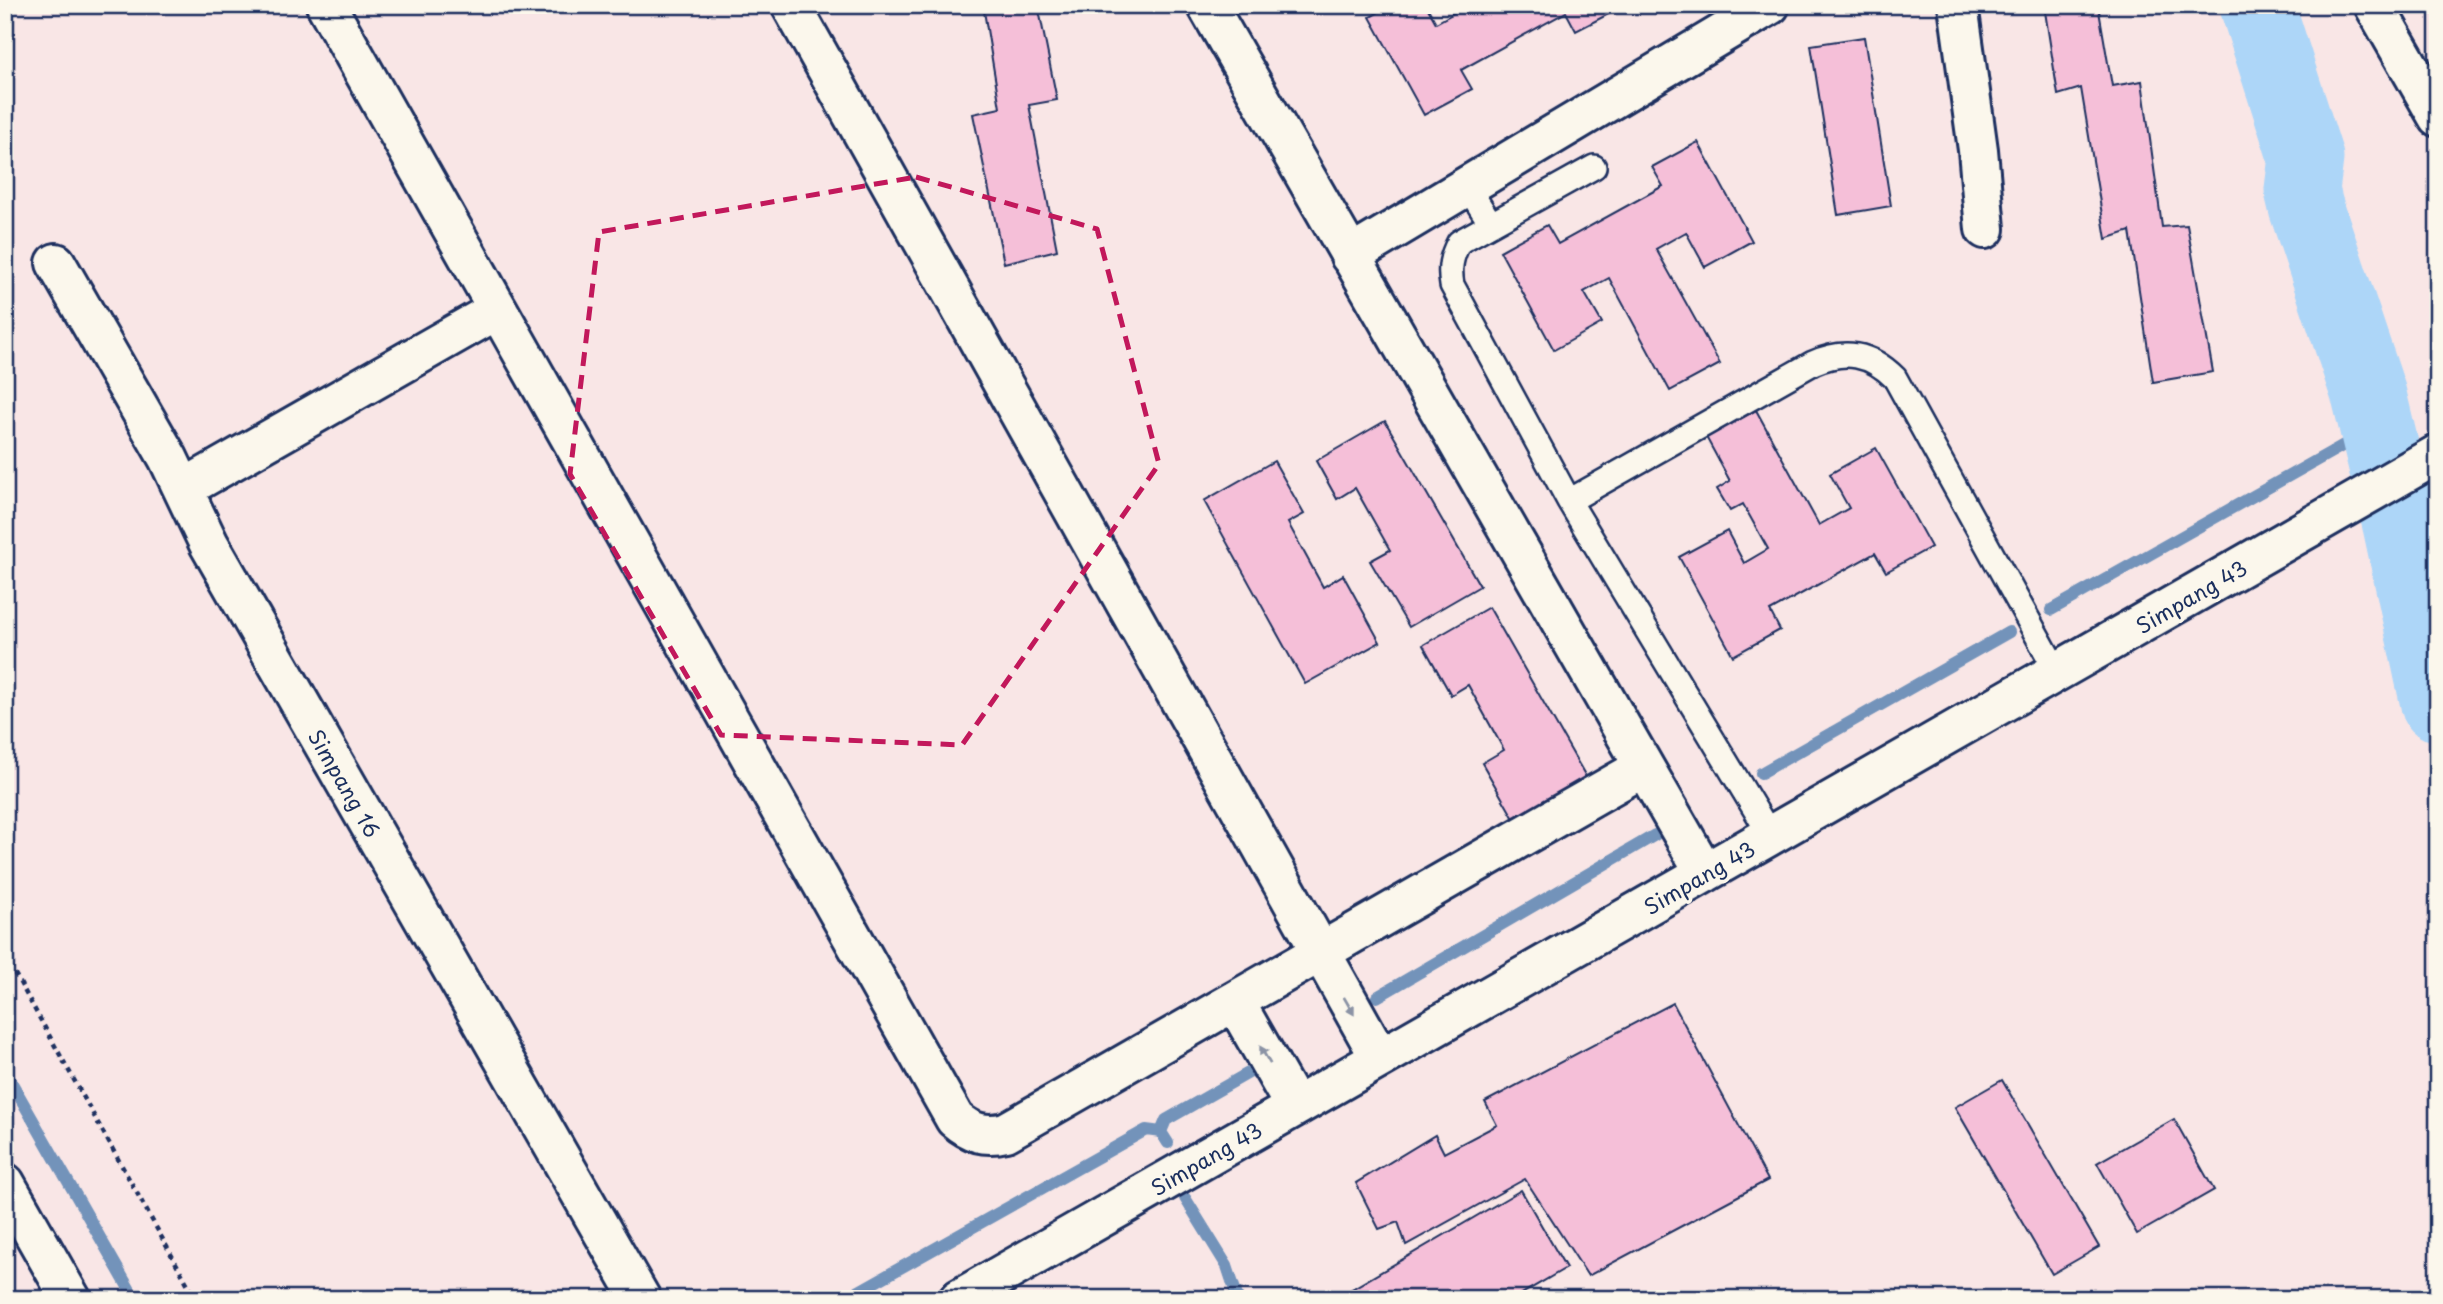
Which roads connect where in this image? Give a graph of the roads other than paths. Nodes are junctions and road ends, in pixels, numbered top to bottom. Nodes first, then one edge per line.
1 (326, 5) edge
2 (791, 5) edge
3 (1207, 5) edge
4 (1770, 5) edge
5 (1958, 5) edge
6 (2374, 5) edge
7 (2438, 117) edge
8 (1594, 167) dead end
9 (1467, 186) junction
10 (1491, 224) junction
11 (1985, 229) dead end
12 (1350, 256) junction
13 (56, 263) dead end
14 (498, 310) junction
15 (2438, 454) edge
16 (183, 489) junction
17 (1569, 501) junction
18 (2057, 672) junction
19 (1644, 767) junction
20 (1770, 836) junction
21 (1705, 873) junction
22 (1319, 953) junction
23 (1235, 1002) junction
24 (1380, 1058) junction
25 (1295, 1107) junction
26 (5, 1182) edge
27 (71, 1299) edge
28 (641, 1299) edge
29 (959, 1299) edge

1 - 14 street
2 - 22 street
3 - 12 street
4 - 9 street
5 - 11 street
6 - 7 street
8 - 10 lane
9 - 10 lane
9 - 12 street
10 - 17 lane
12 - 19 street
13 - 16 street, Simpang 16
14 - 16 street
14 - 23 street
15 - 18 street, Simpang 43
16 - 28 street, Simpang 16
17 - 18 lane
17 - 20 lane
18 - 20 street, Simpang 43
19 - 21 street
19 - 22 street
20 - 21 street, Simpang 43
21 - 24 street, Simpang 43
22 - 23 street
22 -> 24 street
25 -> 23 street
24 - 25 street, Simpang 43
25 - 29 street, Simpang 43
26 - 27 street

